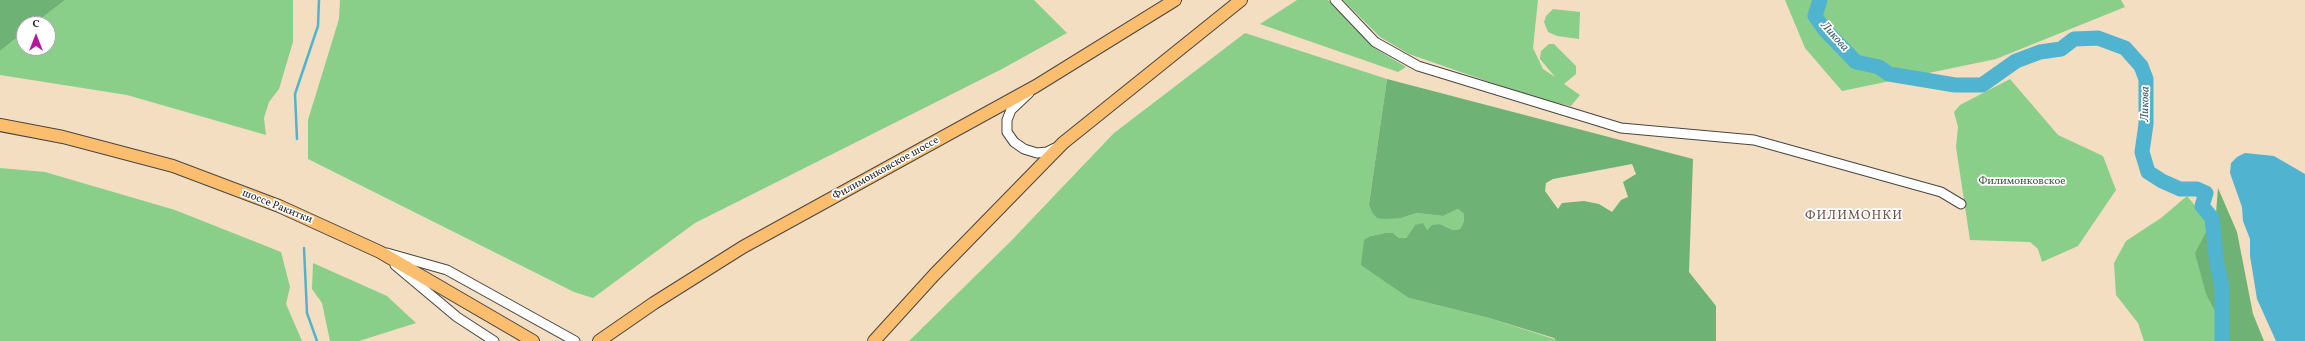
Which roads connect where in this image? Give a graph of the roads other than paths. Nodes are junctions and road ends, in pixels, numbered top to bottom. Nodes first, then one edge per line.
1 (1175, 0) edge
2 (1241, 0) edge
3 (1335, 0) edge
4 (1036, 86) junction
5 (0, 125) edge
6 (1063, 143) junction
7 (1961, 204) dead end
8 (380, 252) junction
9 (494, 341) edge
10 (533, 341) edge
11 (575, 341) edge
12 (599, 341) edge
13 (874, 341) edge

1 - 4 main road, Филимонковское шоссе
2 - 6 main road
3 - 7 street
4 - 6 street
4 - 12 main road, Филимонковское шоссе
5 - 8 main road, шоссе Ракитки
6 - 13 main road
8 - 9 street
8 - 10 main road, шоссе Ракитки
8 - 11 street

